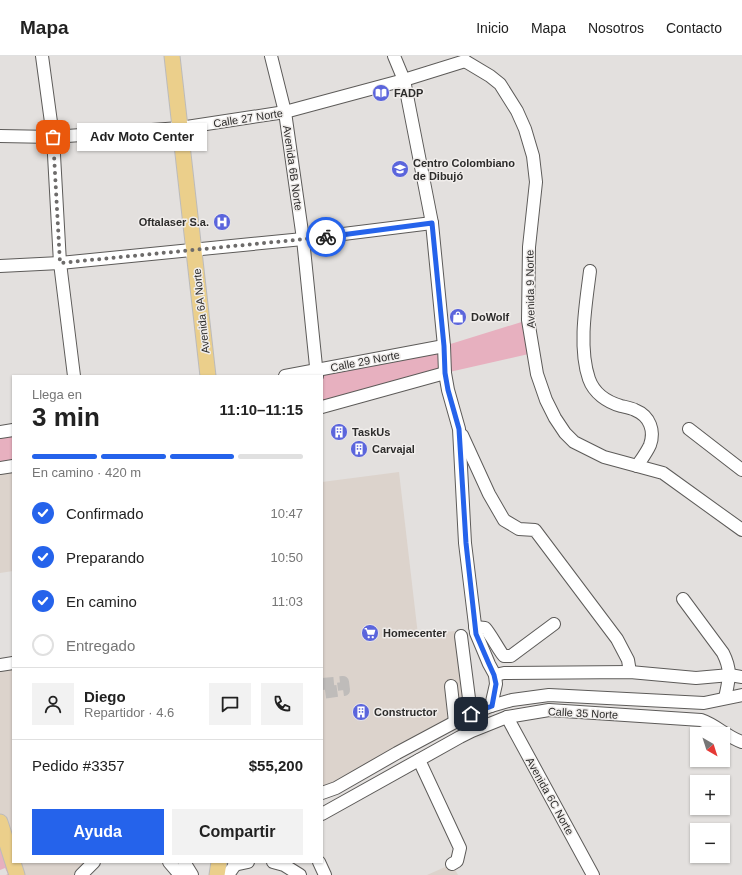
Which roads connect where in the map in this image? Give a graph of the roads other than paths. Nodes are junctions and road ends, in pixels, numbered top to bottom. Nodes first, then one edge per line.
1 (42, 56) edge
2 (172, 56) edge
3 (271, 56) edge
4 (394, 56) edge
5 (466, 58) edge
6 (404, 80) junction
7 (284, 112) junction
8 (180, 128) junction
9 (0, 136) edge
10 (53, 137) junction
11 (432, 223) junction
12 (304, 239) junction
13 (194, 250) junction
14 (60, 263) junction
15 (0, 266) edge
16 (590, 271) dead end
17 (444, 346) junction
18 (316, 373) edge
19 (445, 373) junction
20 (74, 375) edge
21 (208, 375) edge
22 (295, 375) edge
23 (323, 407) edge
24 (459, 429) junction
25 (689, 429) dead end
26 (12, 430) edge
27 (0, 432) edge
28 (12, 466) edge
29 (637, 466) junction
30 (0, 468) edge
31 (742, 470) edge
32 (742, 530) edge
33 (683, 599) dead end
34 (554, 624) dead end
35 (476, 627) junction
36 (461, 636) dead end
37 (12, 662) edge
38 (0, 664) edge
39 (630, 672) junction
40 (736, 676) edge
41 (495, 680) junction
42 (452, 686) dead end
43 (742, 695) edge
44 (725, 698) junction
45 (512, 700) junction
46 (492, 706) junction
47 (471, 714) junction
48 (507, 717) junction
49 (455, 722) junction
50 (742, 742) edge
51 (419, 760) junction
52 (323, 794) edge
53 (323, 813) edge
54 (0, 822) edge
55 (12, 859) edge
56 (13, 863) edge
57 (93, 863) edge
58 (170, 863) edge
59 (185, 863) edge
60 (243, 863) edge
61 (277, 863) edge
62 (319, 863) edge
63 (452, 864) dead end
64 (229, 866) edge
65 (17, 875) edge
66 (81, 875) edge
67 (180, 875) edge
68 (192, 875) edge
69 (217, 875) edge
70 (300, 875) edge
71 (325, 875) edge
72 (594, 875) edge

1 - 10 street
2 - 8 main road, Avenida 6A Norte
3 - 7 street, Avenida 6B Norte
4 - 6 street
5 - 6 street, Calle 27 Norte
5 - 29 street, Avenida 9 Norte
6 - 7 street, Calle 27 Norte
6 - 11 street
7 - 8 street, Calle 27 Norte
7 - 12 street, Avenida 6B Norte
8 - 10 street, Calle 27 Norte
8 - 13 main road, Avenida 6A Norte
9 - 10 street, Calle 27 Norte
10 - 14 street
11 - 12 street
11 - 17 street
12 - 13 street
12 - 18 street, Avenida 6B Norte
13 - 14 street
13 - 21 main road, Avenida 6A Norte
14 - 15 street
14 - 20 street
16 - 29 street
17 - 18 street, Calle 29 Norte
17 - 19 street
18 - 22 street, Calle 29 Norte
19 - 23 street
19 - 24 street
24 - 35 street
24 - 39 street
25 - 31 street
26 - 27 street
28 - 30 street
29 - 32 street, Avenida 9 Norte
33 - 40 street
34 - 35 street
35 - 41 street
36 - 47 street
37 - 38 street
39 - 40 street
39 - 41 street
40 - 44 street
41 - 45 street
41 - 46 street
42 - 49 street
43 - 44 street, Calle 35 Norte
44 - 45 street, Calle 35 Norte
45 - 46 street, Calle 35 Norte
46 - 47 street, Calle 35 Norte
47 - 49 street, Calle 35 Norte
48 - 50 street, Calle 35 Norte
48 - 51 street, Calle 35 Norte
48 - 72 street, Avenida 6C Norte
49 - 52 street, Calle 35 Norte
51 - 53 street, Calle 35 Norte
51 - 63 street
54 - 55 main road
56 - 65 main road
57 - 66 street
58 - 67 street
59 - 68 street
60 - 64 street
61 - 70 street
62 - 71 street
64 - 69 main road

